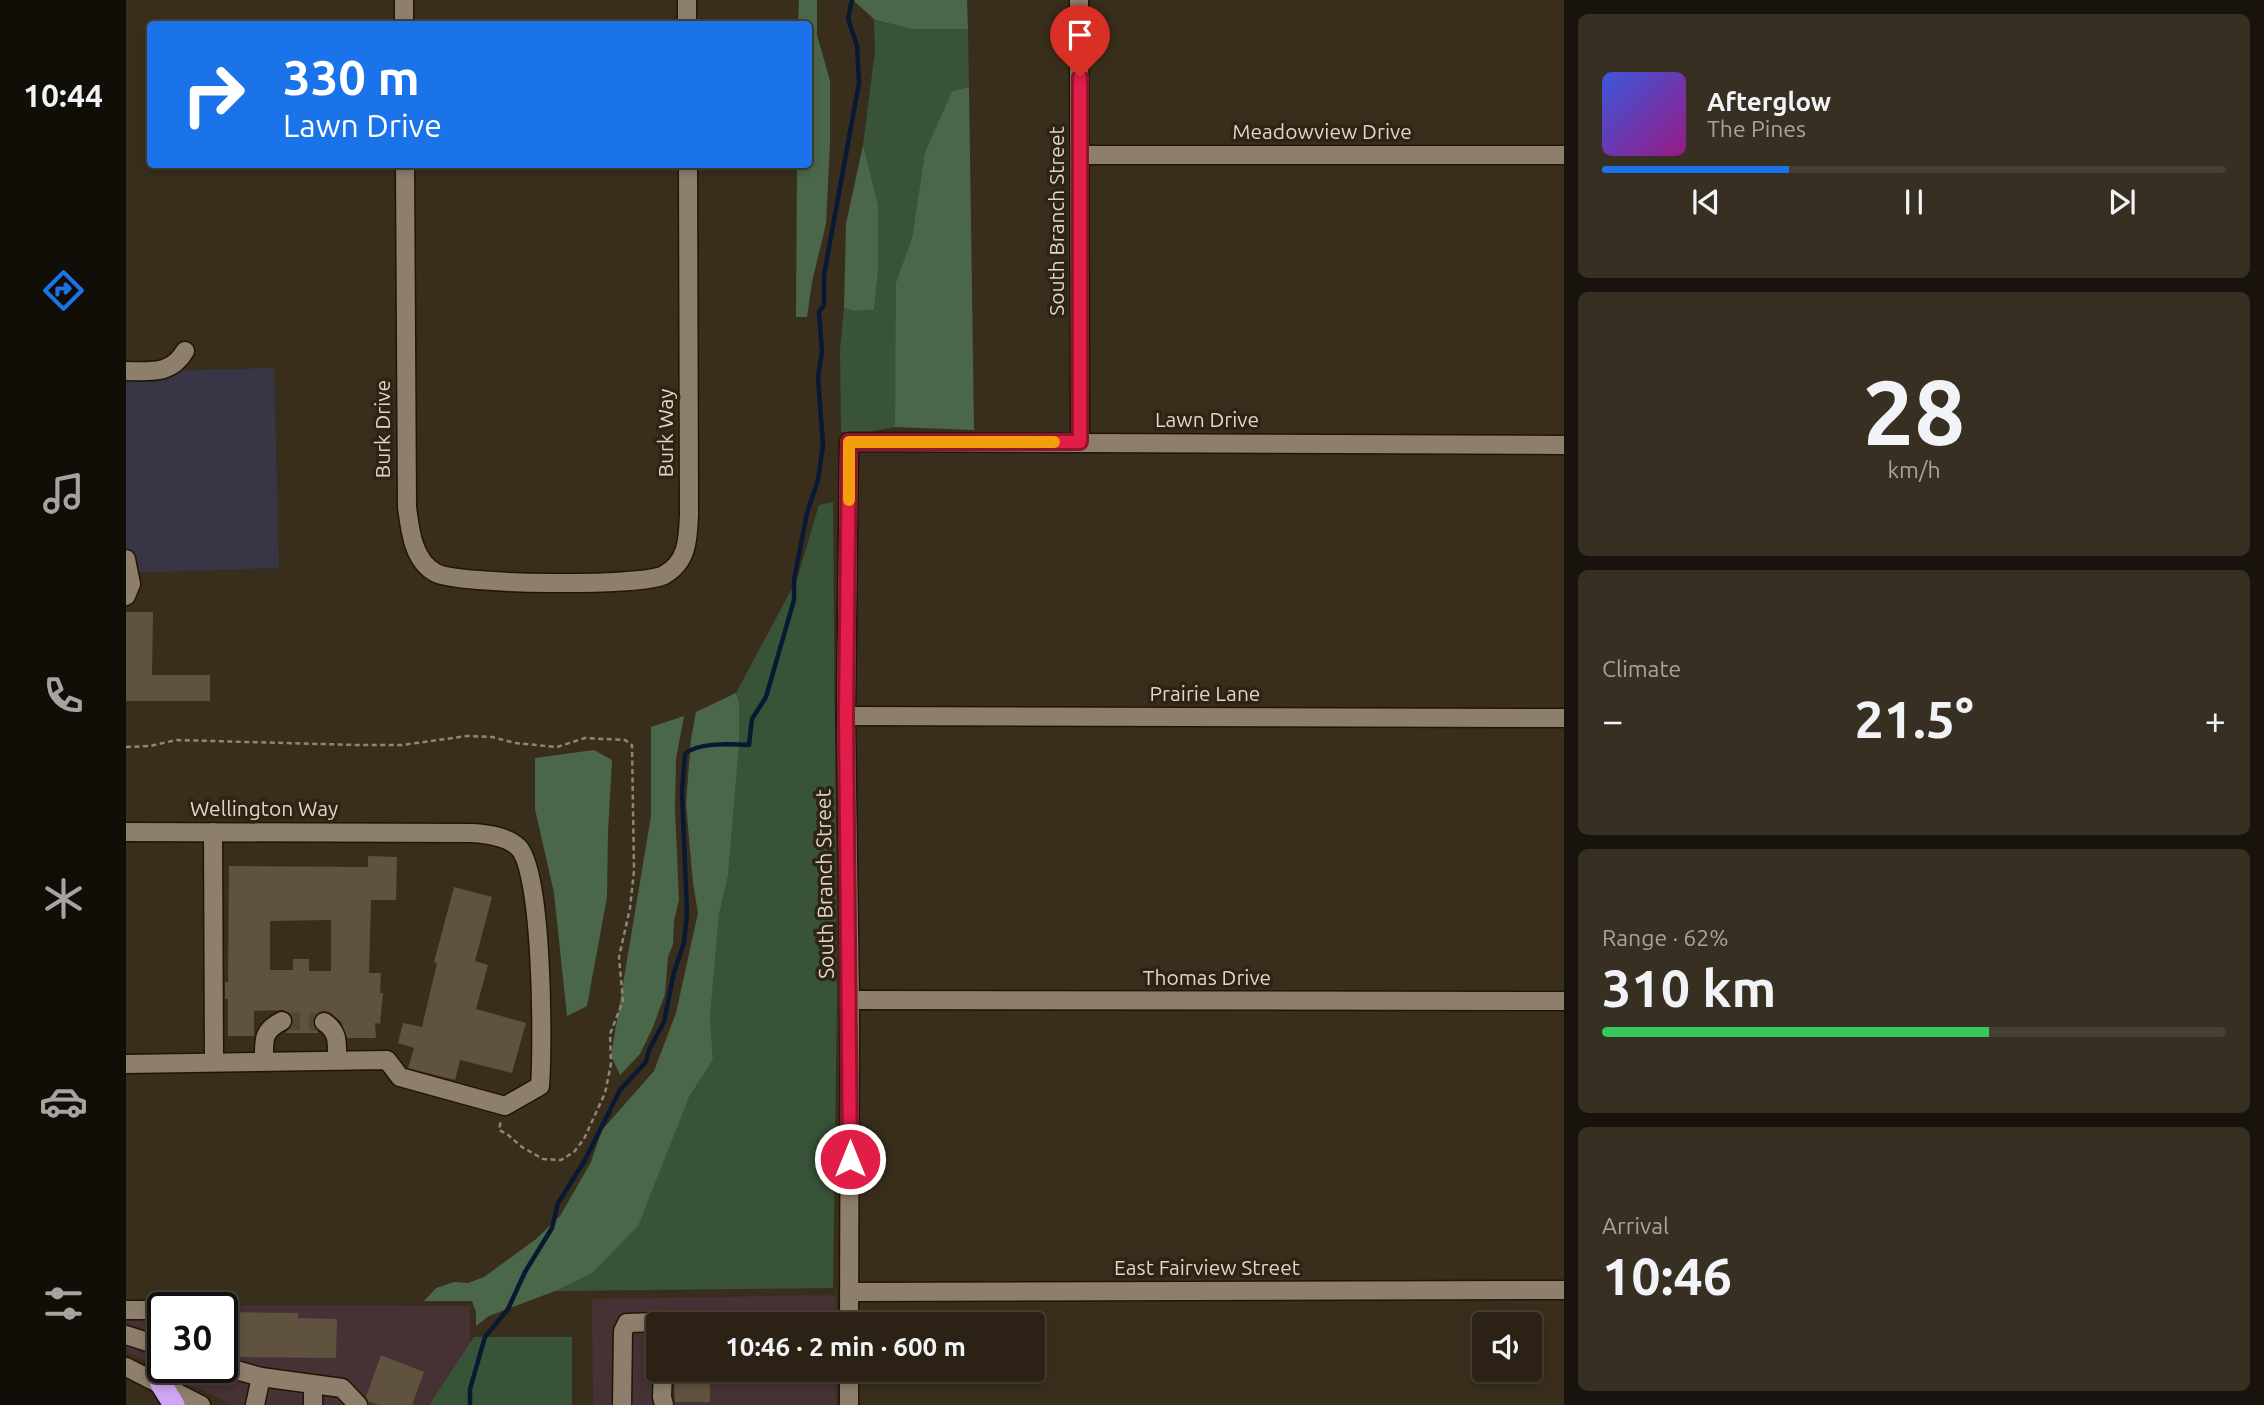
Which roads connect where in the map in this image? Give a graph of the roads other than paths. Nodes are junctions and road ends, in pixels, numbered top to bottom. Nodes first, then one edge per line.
1 (404, 0) edge
2 (687, 0) edge
3 (1079, 0) edge
4 (404, 21) edge
5 (687, 21) edge
6 (1080, 155) junction
7 (1564, 155) edge
8 (405, 168) edge
9 (688, 168) edge
10 (185, 351) dead end
11 (126, 371) edge
12 (849, 442) joint
13 (1080, 442) junction
14 (1564, 445) edge
15 (126, 559) edge
16 (547, 582) joint
17 (126, 596) edge
18 (846, 716) junction
19 (1564, 718) edge
20 (126, 832) edge
21 (213, 832) junction
22 (850, 1000) junction
23 (1564, 1001) edge
24 (282, 1021) dead end
25 (324, 1022) dead end
26 (337, 1059) junction
27 (264, 1061) junction
28 (214, 1062) junction
29 (126, 1064) edge
30 (1564, 1290) edge
31 (849, 1292) junction
32 (126, 1310) edge
33 (147, 1310) edge
34 (849, 1312) edge
35 (646, 1322) edge
36 (126, 1335) edge
37 (147, 1342) edge
38 (126, 1367) edge
39 (238, 1371) edge
40 (261, 1377) junction
41 (147, 1378) edge
42 (663, 1382) edge
43 (849, 1382) edge
44 (156, 1383) edge
45 (157, 1383) edge
46 (313, 1385) junction
47 (174, 1405) edge
48 (201, 1405) edge
49 (255, 1405) edge
50 (313, 1405) edge
51 (358, 1405) edge
52 (622, 1405) edge
53 (664, 1405) edge
54 (849, 1405) edge

1 - 4 street
2 - 5 street
3 - 6 street, South Branch Street
6 - 7 street, Meadowview Drive
6 - 13 street, South Branch Street
8 - 16 street, Burk Drive
9 - 16 street, Burk Way
10 - 11 street
12 - 13 street, Lawn Drive
12 - 18 street, South Branch Street
13 - 14 street, Lawn Drive
15 - 17 street
18 - 19 street, Prairie Lane
18 - 22 street, South Branch Street
20 - 21 street, Wellington Way
21 - 26 street, Wellington Way
21 - 28 street
22 - 23 street, Thomas Drive
22 - 31 street, South Branch Street
24 - 27 street
25 - 26 street
26 - 27 street
27 - 28 street
28 - 29 street
30 - 31 street, East Fairview Street
31 - 34 street, South Branch Street
32 - 33 street
35 - 52 street
36 - 37 street
38 - 41 street
39 - 40 street
40 - 46 street
40 - 49 street
42 - 53 street
43 - 54 street
44 - 47 highway
45 - 48 street
46 - 50 street
46 - 51 street

